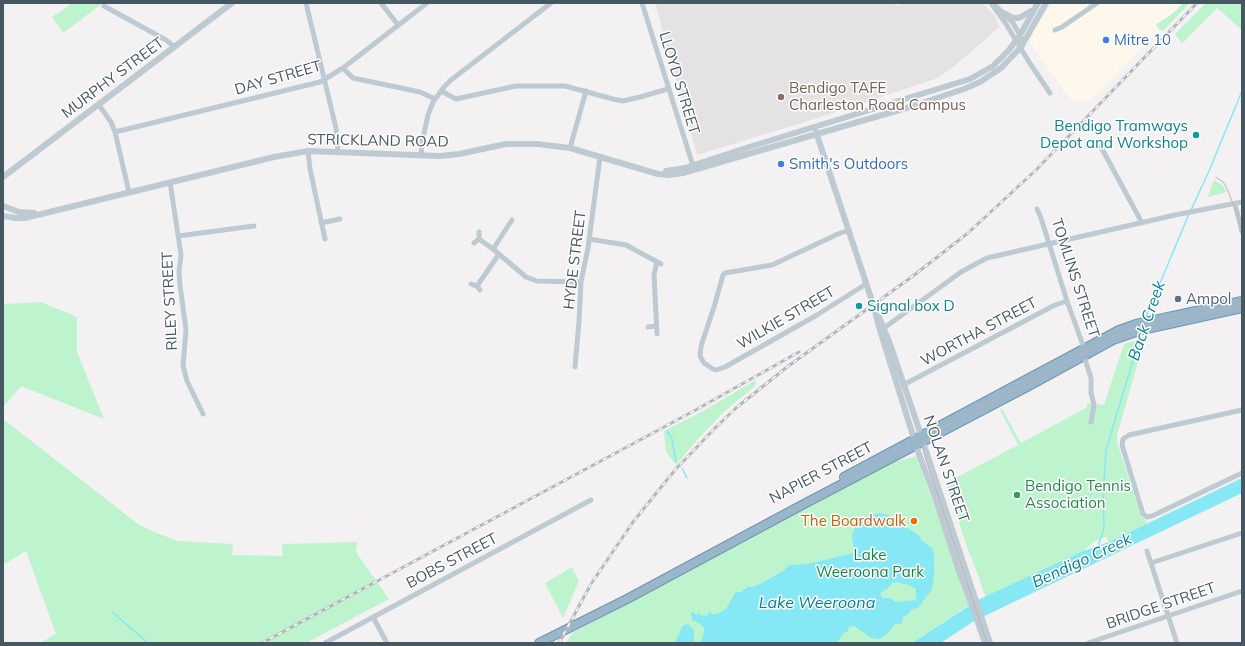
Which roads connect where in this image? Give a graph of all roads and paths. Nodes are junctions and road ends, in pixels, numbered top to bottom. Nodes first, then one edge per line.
1 (232, 3) edge
2 (306, 3) edge
3 (381, 3) edge
4 (427, 3) edge
5 (551, 3) edge
6 (642, 3) edge
7 (992, 3) edge
8 (1046, 3) edge
9 (1097, 3) edge
10 (104, 6) dead end
11 (1036, 6) edge
12 (1004, 13) junction
13 (398, 25) junction
14 (1055, 30) dead end
15 (1020, 35) junction
16 (1016, 41) junction
17 (1021, 46) junction
18 (175, 47) junction
19 (343, 68) junction
20 (325, 80) junction
21 (668, 88) junction
22 (441, 91) junction
23 (586, 91) junction
24 (1050, 93) dead end
25 (435, 99) junction
26 (99, 105) junction
27 (858, 114) junction
28 (860, 121) junction
29 (814, 127) junction
30 (115, 132) junction
31 (817, 135) junction
32 (1101, 147) dead end
33 (570, 148) junction
34 (308, 151) junction
35 (338, 152) junction
36 (421, 156) junction
37 (600, 157) junction
38 (693, 168) junction
39 (3, 179) edge
40 (170, 182) junction
41 (129, 192) junction
42 (1242, 202) edge
43 (1235, 204) junction
44 (3, 206) edge
45 (1037, 209) dead end
46 (39, 213) junction
47 (3, 216) edge
48 (340, 219) dead end
49 (512, 220) dead end
50 (321, 223) junction
51 (1142, 223) junction
52 (254, 226) dead end
53 (848, 230) junction
54 (479, 232) dead end
55 (1242, 232) edge
56 (178, 236) junction
57 (325, 239) dead end
58 (589, 240) junction
59 (1049, 243) junction
60 (493, 249) junction
61 (499, 254) junction
62 (581, 282) junction
63 (471, 284) dead end
64 (866, 284) junction
65 (1067, 301) junction
66 (1242, 301) edge
67 (1242, 308) edge
68 (1149, 325) junction
69 (656, 326) junction
70 (648, 327) dead end
71 (882, 329) junction
72 (656, 334) dead end
73 (1084, 352) junction
74 (575, 367) dead end
75 (901, 386) junction
76 (1242, 410) edge
77 (204, 414) dead end
78 (1090, 422) dead end
79 (918, 441) junction
80 (1242, 473) edge
81 (592, 500) dead end
82 (1242, 533) edge
83 (1148, 551) dead end
84 (1152, 564) junction
85 (1242, 591) edge
86 (1168, 616) junction
87 (373, 617) junction
88 (980, 621) junction
89 (558, 634) junction
90 (325, 643) edge
91 (386, 643) edge
92 (539, 643) edge
93 (543, 643) edge
94 (985, 643) edge
95 (990, 643) edge
96 (1088, 643) edge
97 (1177, 643) edge

1 - 18 street, MURPHY STREET
2 - 20 street
3 - 13 street
4 - 13 street, DAY STREET
5 - 22 street
6 - 21 street, LLOYD STREET
7 - 12 street
7 - 16 street
8 - 17 street
9 - 14 street
10 - 18 street
11 - 12 street
11 - 15 street
12 - 15 street
13 - 19 street, DAY STREET
15 - 16 street
15 - 17 street
16 - 17 street
16 - 27 street
17 - 24 street
17 - 28 street
18 - 26 street, MURPHY STREET
19 - 20 street, DAY STREET
19 - 25 street
20 - 30 street, DAY STREET
20 - 35 street
21 - 23 street
21 - 38 street, LLOYD STREET
22 - 23 street
22 - 25 street
23 - 33 street
25 - 36 street
26 - 30 street
26 - 39 street, MURPHY STREET
27 - 28 street
27 - 29 street
28 - 31 street
29 - 31 street, NOLAN STREET
29 - 38 street
30 - 41 street
31 - 38 street
31 - 53 street, NOLAN STREET
32 - 51 street
33 - 36 street, STRICKLAND ROAD
33 - 37 street, STRICKLAND ROAD
34 - 35 street, STRICKLAND ROAD
34 - 40 street, STRICKLAND ROAD
34 - 50 street
35 - 36 street, STRICKLAND ROAD
37 - 38 street, STRICKLAND ROAD
37 - 58 street, HYDE STREET
40 - 41 street, STRICKLAND ROAD
40 - 56 street, RILEY STREET
41 - 46 street, STRICKLAND ROAD
42 - 43 street
43 - 51 street
43 - 55 street
44 - 46 street, STRICKLAND ROAD
45 - 59 street, TOMLINS STREET
46 - 47 street, STRICKLAND ROAD
48 - 50 street
49 - 60 street
50 - 57 street
51 - 59 street
52 - 56 street
53 - 64 street, NOLAN STREET
53 - 64 street, WILKIE STREET
54 - 60 street
56 - 77 street, RILEY STREET
58 - 62 street, HYDE STREET
58 - 69 street
59 - 65 street, TOMLINS STREET
59 - 71 street
60 - 61 street
61 - 62 street
61 - 63 street
62 - 74 street, HYDE STREET
64 - 71 street, NOLAN STREET
65 - 73 street, TOMLINS STREET
65 - 75 street, WORTHA STREET
66 - 68 highway
67 - 68 highway
68 - 73 highway, NAPIER STREET
69 - 70 street
69 - 72 street
71 - 75 street, NOLAN STREET
73 - 78 street, TOMLINS STREET
73 - 79 highway, NAPIER STREET
75 - 79 street, NOLAN STREET
76 - 80 street
79 - 88 street, NOLAN STREET
79 - 89 highway, NAPIER STREET
81 - 87 street, BOBS STREET
82 - 84 street
83 - 84 street
84 - 86 street
85 - 86 street, BRIDGE STREET
86 - 96 street, BRIDGE STREET
86 - 97 street
87 - 90 street, BOBS STREET
87 - 91 street
88 - 94 street, NOLAN STREET
88 - 95 street, NOLAN STREET
89 - 92 highway, NAPIER STREET
89 - 93 highway, NAPIER STREET

